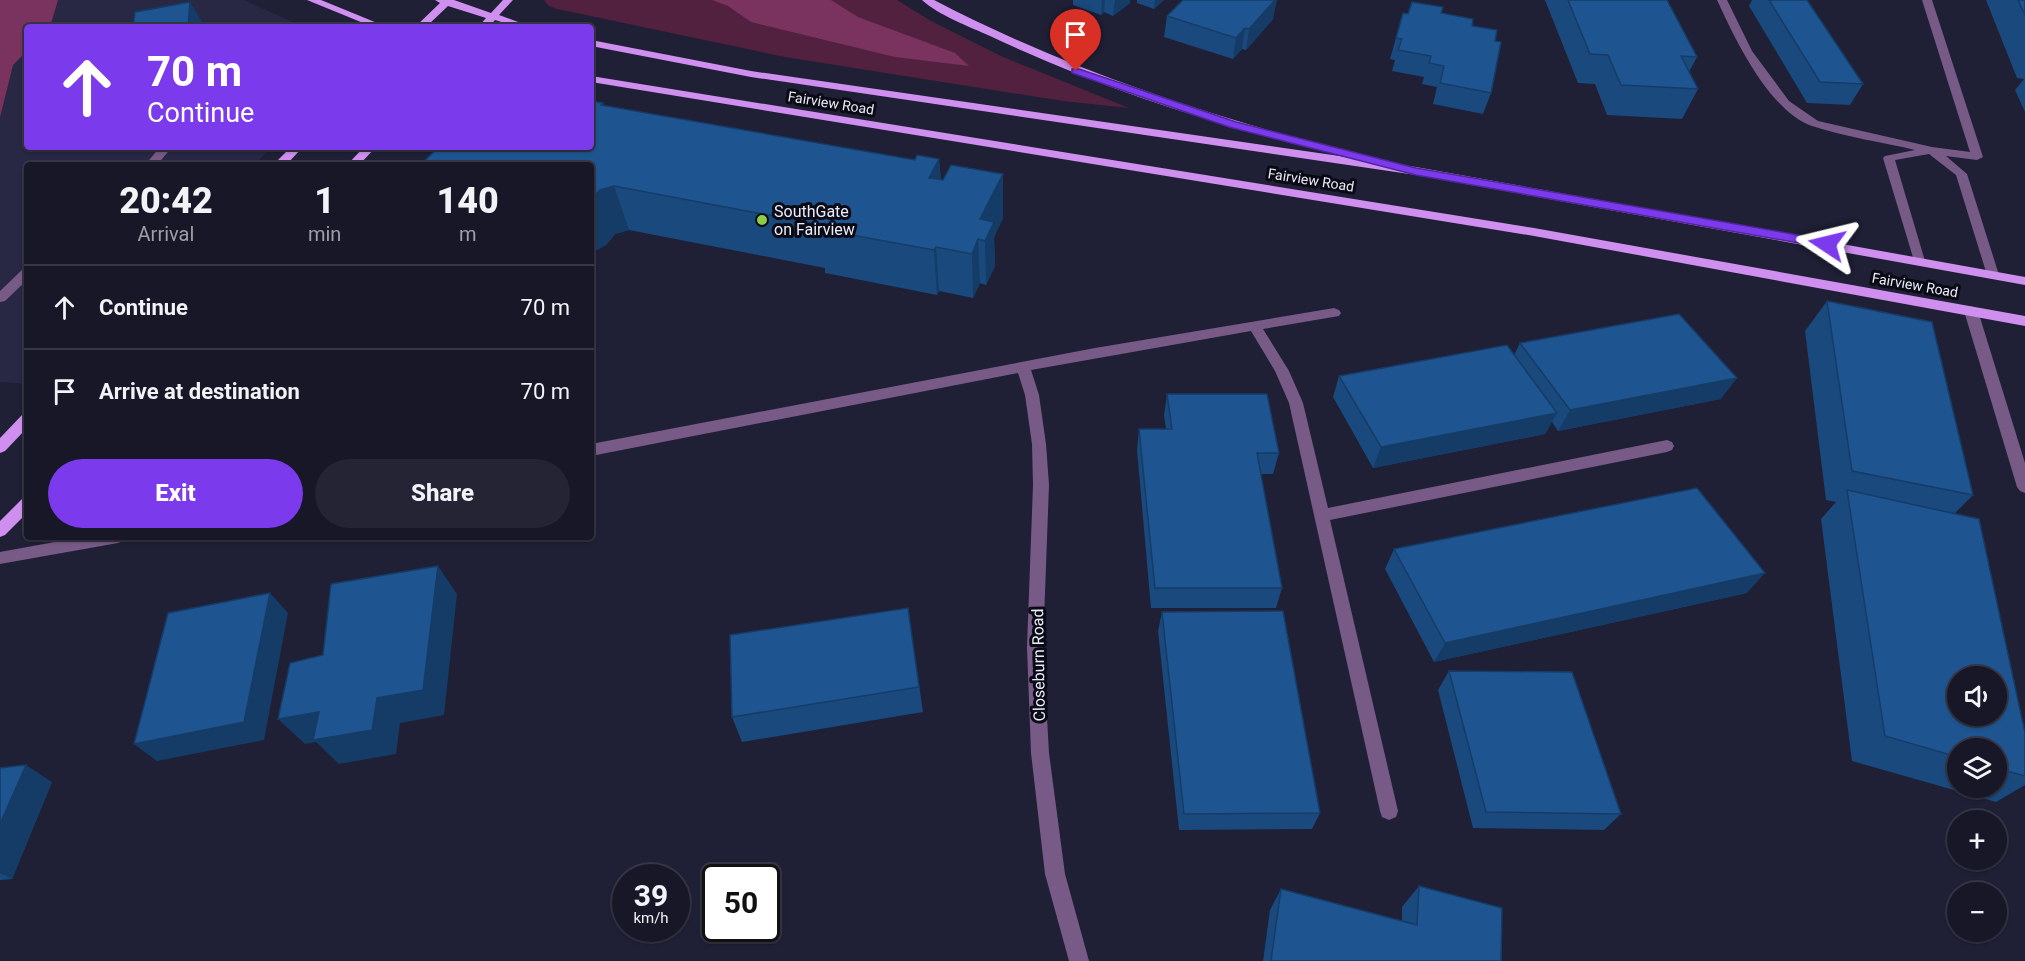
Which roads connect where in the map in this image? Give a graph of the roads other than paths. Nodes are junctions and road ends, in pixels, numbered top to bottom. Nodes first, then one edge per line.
1 (312, 0) edge
2 (508, 0) edge
3 (927, 0) edge
4 (1722, 0) edge
5 (1927, 0) edge
6 (445, 1) edge
7 (493, 17) junction
8 (374, 24) edge
9 (423, 24) edge
10 (486, 24) edge
11 (517, 24) edge
12 (594, 44) edge
13 (594, 79) edge
14 (164, 150) edge
15 (294, 150) edge
16 (367, 150) edge
17 (1932, 150) junction
18 (154, 162) edge
19 (282, 162) edge
20 (356, 162) edge
21 (1416, 171) junction
22 (1919, 261) junction
23 (1993, 275) junction
24 (24, 276) edge
25 (2025, 281) edge
26 (0, 298) edge
27 (1971, 310) junction
28 (1334, 313) dead end
29 (2025, 321) edge
30 (1254, 325) junction
31 (1023, 367) junction
32 (24, 422) edge
33 (1667, 446) dead end
34 (0, 447) edge
35 (594, 449) edge
36 (2025, 487) edge
37 (24, 506) edge
38 (1323, 515) junction
39 (0, 531) edge
40 (101, 540) edge
41 (0, 558) edge
42 (1389, 811) dead end
43 (1079, 961) edge

1 - 8 main road
2 - 7 main road
3 - 21 main road
4 - 17 street
5 - 17 street
6 - 7 main road
6 - 9 main road
7 - 10 main road
7 - 11 main road
12 - 21 main road, Fairview Road
13 - 27 main road, Fairview Road
14 - 18 street
15 - 19 main road
16 - 20 main road
17 - 22 street
17 - 23 street
21 - 22 main road, Fairview Road
22 - 23 main road, Fairview Road
23 - 25 main road, Fairview Road
24 - 26 street
27 - 29 main road, Fairview Road
27 - 36 street
28 - 30 street
30 - 31 street
30 - 38 street
31 - 35 street
31 - 43 street, Closeburn Road
32 - 34 main road
33 - 38 street
37 - 39 main road
38 - 42 street
40 - 41 street

